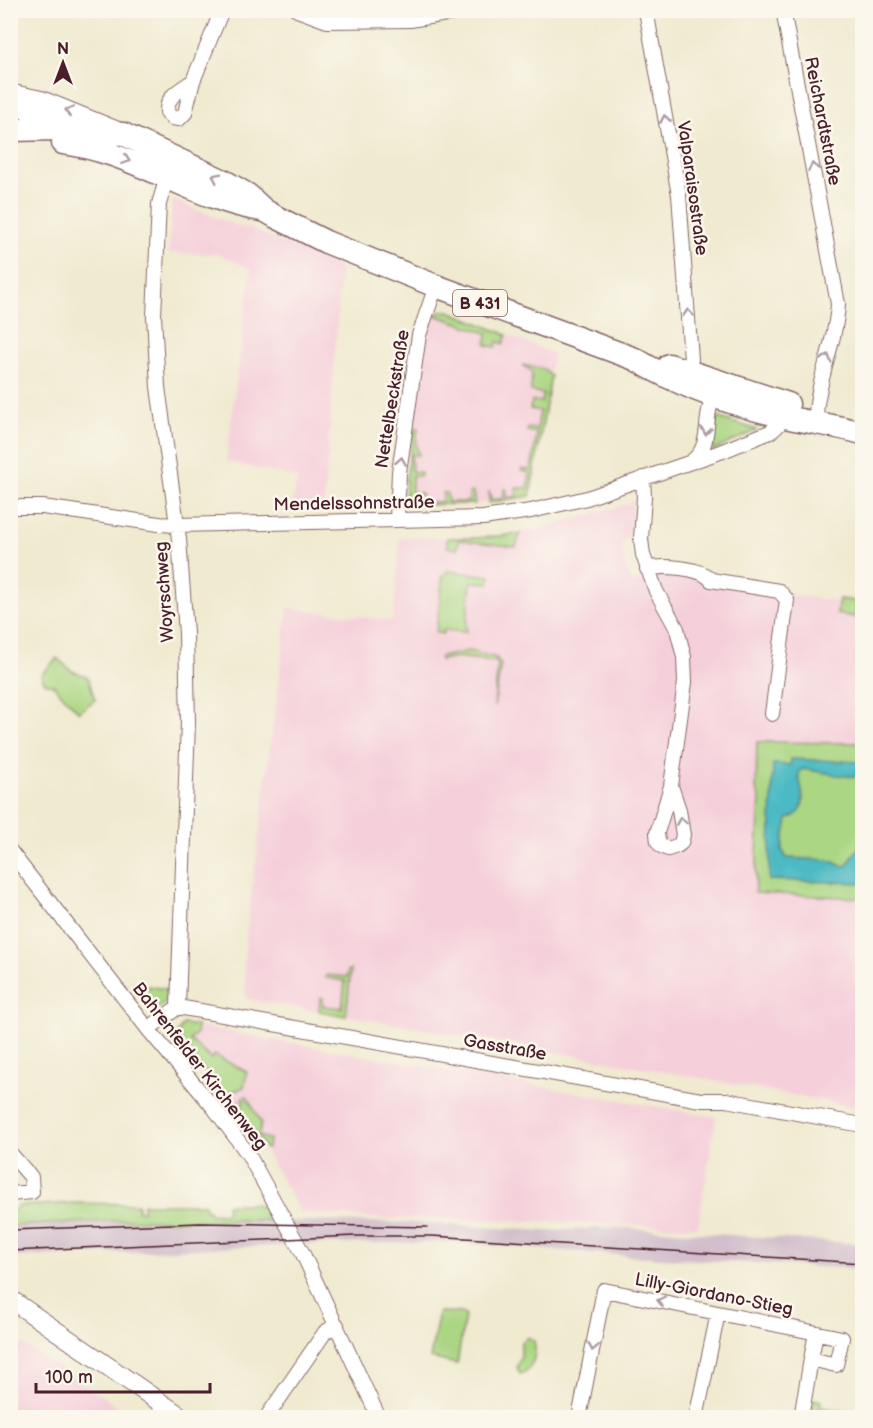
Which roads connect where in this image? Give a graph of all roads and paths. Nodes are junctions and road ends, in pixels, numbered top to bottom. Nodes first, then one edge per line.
1 (222, 10) edge
2 (297, 10) edge
3 (471, 10) edge
4 (646, 10) edge
5 (783, 10) edge
6 (193, 81) dead end
7 (12, 95) edge
8 (58, 129) junction
9 (10, 130) edge
10 (123, 134) junction
11 (10, 142) edge
12 (83, 145) junction
13 (167, 177) junction
14 (264, 210) junction
15 (436, 286) junction
16 (635, 359) junction
17 (688, 371) junction
18 (736, 386) junction
19 (713, 396) junction
20 (777, 407) junction
21 (816, 416) junction
22 (838, 426) junction
23 (862, 432) edge
24 (691, 462) junction
25 (643, 478) junction
26 (10, 507) edge
27 (398, 520) junction
28 (177, 525) junction
29 (647, 568) junction
30 (772, 714) dead end
31 (671, 786) dead end
32 (10, 851) edge
33 (178, 1007) junction
34 (148, 1029) junction
35 (862, 1125) edge
36 (10, 1153) edge
37 (10, 1194) edge
38 (12, 1303) edge
39 (718, 1313) junction
40 (337, 1325) junction
41 (816, 1333) junction
42 (811, 1359) junction
43 (183, 1418) edge
44 (266, 1418) edge
45 (379, 1418) edge
46 (579, 1418) edge
47 (696, 1418) edge
48 (801, 1418) edge

1 - 6 street
2 - 3 street
17 -> 4 street, Valparaisostraße
21 -> 5 street, Reichardtstraße
7 - 8 main road
10 -> 7 main road
8 - 9 main road, B 431
8 - 10 main road, B 431
8 - 12 main road
14 -> 10 main road, B 431
11 - 12 main road, B 431
12 -> 13 main road, B 431
13 - 14 main road, B 431
13 - 28 street, Woyrschweg
14 - 15 main road, B 431
15 - 16 main road, B 431
27 -> 15 street, Nettelbeckstraße
16 - 17 main road, B 431
16 - 19 main road, B 431
17 - 18 main road, B 431
18 - 19 street
18 - 20 main road, B 431
19 - 20 main road, B 431
19 -> 24 street
20 - 21 main road, B 431
20 - 22 main road, B 431
20 - 24 street, Mendelssohnstraße
21 - 22 main road, B 431
22 - 23 main road, B 431
24 - 25 street, Mendelssohnstraße
25 - 27 street, Mendelssohnstraße
25 - 29 street
26 - 28 street, Mendelssohnstraße
27 - 28 street, Mendelssohnstraße
28 - 33 street, Woyrschweg
29 - 30 street
29 - 31 street
32 - 34 street, Bahrenfelder Kirchenweg
33 - 34 street
33 - 35 street, Gasstraße
34 - 40 street, Bahrenfelder Kirchenweg
36 - 37 street
38 - 43 street
39 - 41 street, Lilly-Giordano-Stieg
39 -> 46 street, Lilly-Giordano-Stieg
39 - 47 street
40 - 44 street
40 - 45 street, Bahrenfelder Kirchenweg
41 - 42 street
41 - 42 street, Lilly-Giordano-Stieg
42 - 48 street

